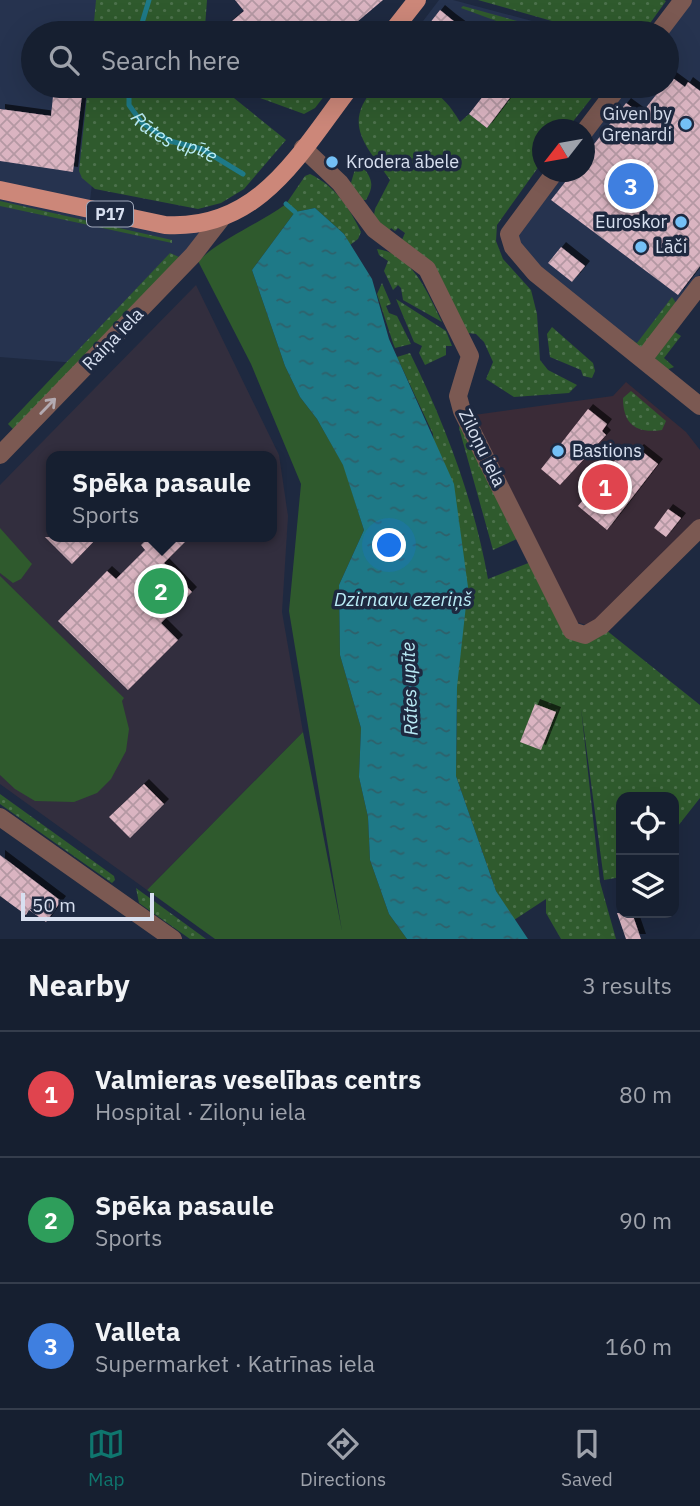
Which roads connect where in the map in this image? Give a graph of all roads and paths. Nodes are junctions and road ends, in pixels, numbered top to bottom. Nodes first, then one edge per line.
1 (417, 0) edge
2 (683, 0) edge
3 (400, 21) edge
4 (667, 21) edge
5 (342, 98) edge
6 (610, 98) edge
7 (594, 119) edge
8 (303, 148) junction
9 (548, 182) edge
10 (0, 190) edge
11 (221, 219) junction
12 (700, 285) edge
13 (647, 354) dead end
14 (700, 405) edge
15 (0, 455) edge
16 (699, 531) edge
17 (0, 817) edge
18 (173, 939) edge

1 - 3 main road
2 - 4 street
5 - 8 main road, P17
6 - 7 street
8 - 11 main road, P17
8 - 16 street, Ziloņu iela
9 - 14 street
10 - 11 main road, P17
15 -> 11 street, Raiņa iela
12 - 13 street
17 - 18 street

